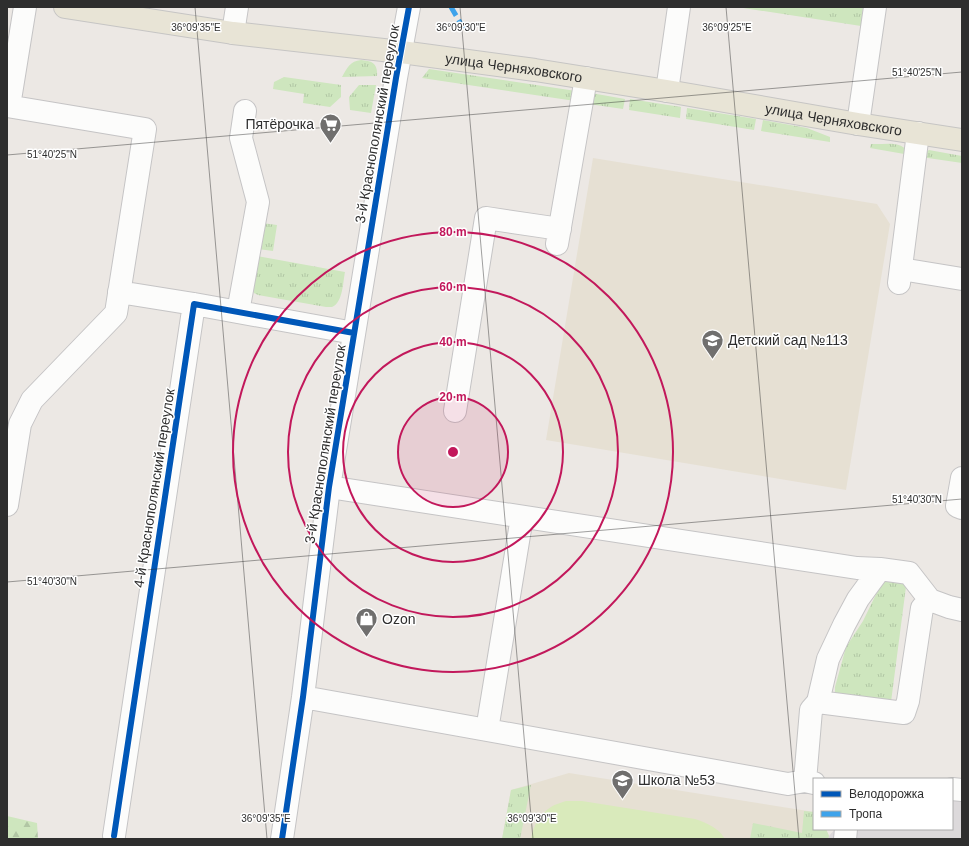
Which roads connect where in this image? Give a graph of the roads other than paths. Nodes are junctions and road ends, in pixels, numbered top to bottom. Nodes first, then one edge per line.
1 (25, 7) edge
2 (65, 7) edge
3 (237, 7) edge
4 (409, 7) edge
5 (680, 7) edge
6 (875, 7) edge
7 (233, 33) junction
8 (401, 52) junction
9 (586, 78) junction
10 (667, 91) junction
11 (8, 106) edge
12 (245, 112) dead end
13 (858, 124) junction
14 (918, 134) junction
15 (962, 140) edge
16 (962, 279) edge
17 (119, 292) junction
18 (194, 304) junction
19 (238, 312) junction
20 (354, 334) junction
21 (455, 411) dead end
22 (962, 478) edge
23 (329, 487) junction
24 (7, 505) edge
25 (962, 508) edge
26 (522, 517) junction
27 (880, 569) junction
28 (930, 600) junction
29 (962, 610) edge
30 (303, 698) junction
31 (818, 702) junction
32 (487, 730) junction
33 (809, 782) edge
34 (114, 836) dead end
35 (282, 839) edge

1 - 11 street
2 - 7 main road, улица Черняховского
3 - 7 street
4 - 8 street, 3-й Краснополянский переулок
5 - 10 street
6 - 13 street
7 - 8 main road, улица Черняховского
8 - 9 main road, улица Черняховского
8 - 20 street, 3-й Краснополянский переулок
9 - 10 main road, улица Черняховского
9 - 21 street
10 - 13 main road, улица Черняховского
11 - 17 street
12 - 19 street
13 - 14 main road, улица Черняховского
14 - 15 main road, улица Черняховского
14 - 16 street
17 - 18 street
17 - 24 street
18 - 19 street
18 - 34 street, 4-й Краснополянский переулок
19 - 20 street
20 - 23 street, 3-й Краснополянский переулок
22 - 25 street
23 - 26 street
23 - 30 street, 3-й Краснополянский переулок
26 - 27 street
26 - 32 street
27 - 28 street
27 - 31 street
28 - 29 street
28 - 31 street
30 - 32 street
30 - 35 street, 3-й Краснополянский переулок
31 - 33 street
32 - 33 street

